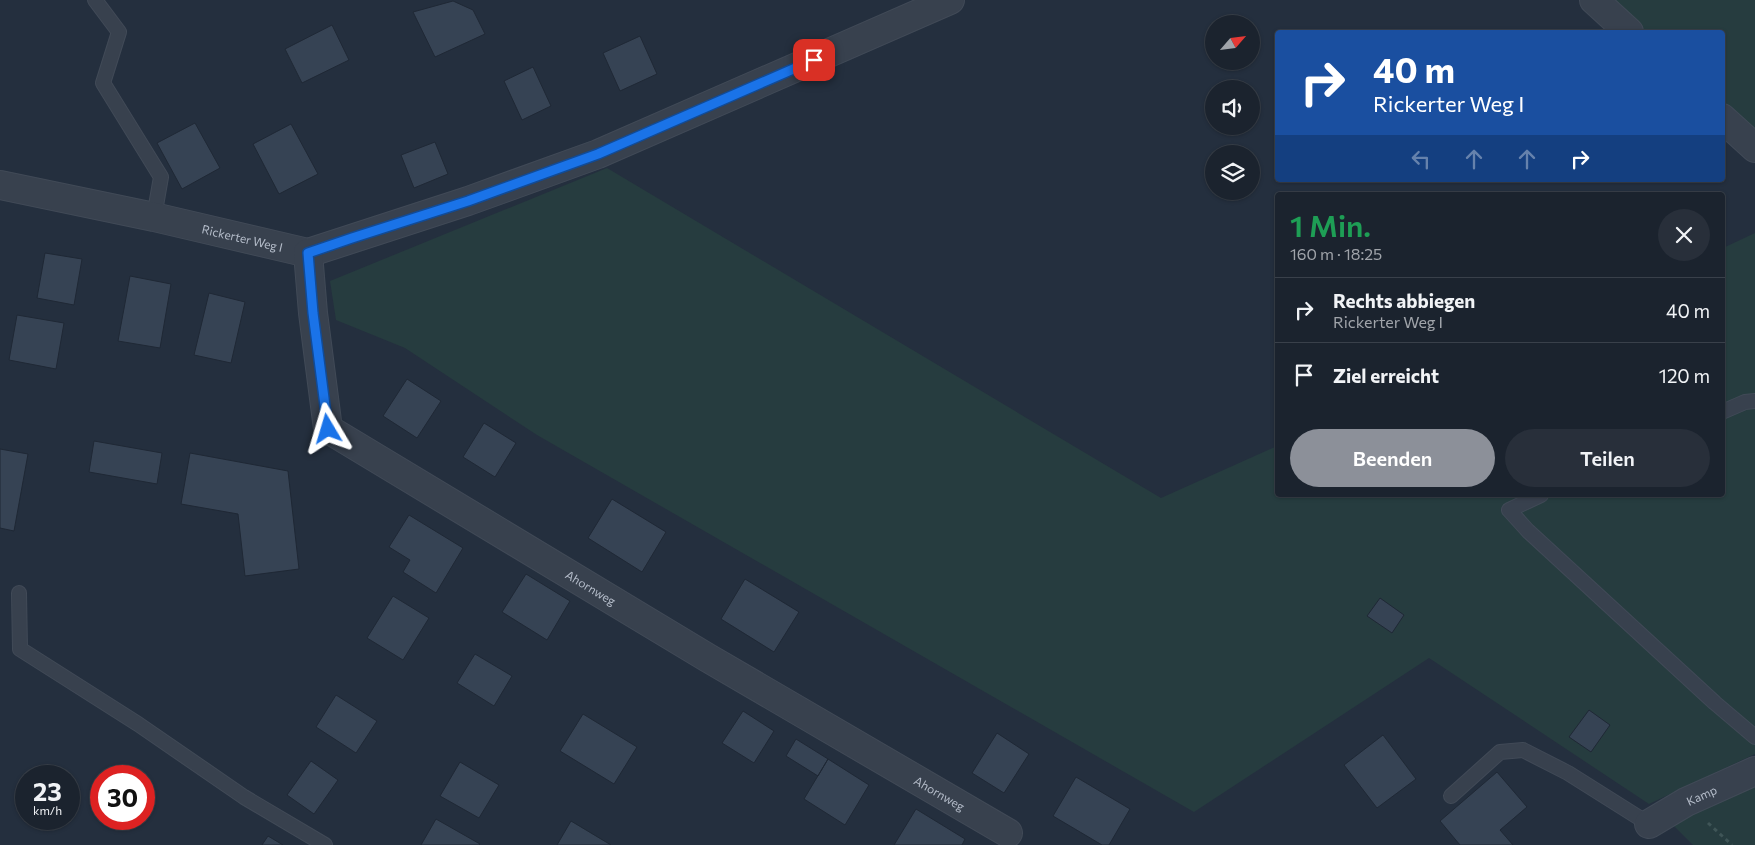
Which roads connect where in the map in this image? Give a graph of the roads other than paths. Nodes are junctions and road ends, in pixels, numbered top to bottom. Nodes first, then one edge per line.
1 (95, 0) edge
2 (950, 0) edge
3 (1594, 0) edge
4 (1627, 30) edge
5 (1725, 121) edge
6 (1755, 148) edge
7 (1, 190) edge
8 (154, 217) junction
9 (308, 253) junction
10 (1755, 401) edge
11 (1725, 411) edge
12 (1537, 497) edge
13 (19, 593) dead end
14 (1755, 738) edge
15 (1755, 770) edge
16 (1451, 796) dead end
17 (1649, 824) joint
18 (1008, 833) dead end
19 (325, 845) edge

1 - 8 lane
2 - 9 street
3 - 4 street
5 - 6 street
7 - 8 street, Rickerter Weg I
8 - 9 street, Rickerter Weg I
9 - 18 street, Ahornweg
10 - 11 lane
12 - 14 lane
13 - 19 lane
15 - 17 street, Kamp
16 - 17 lane

